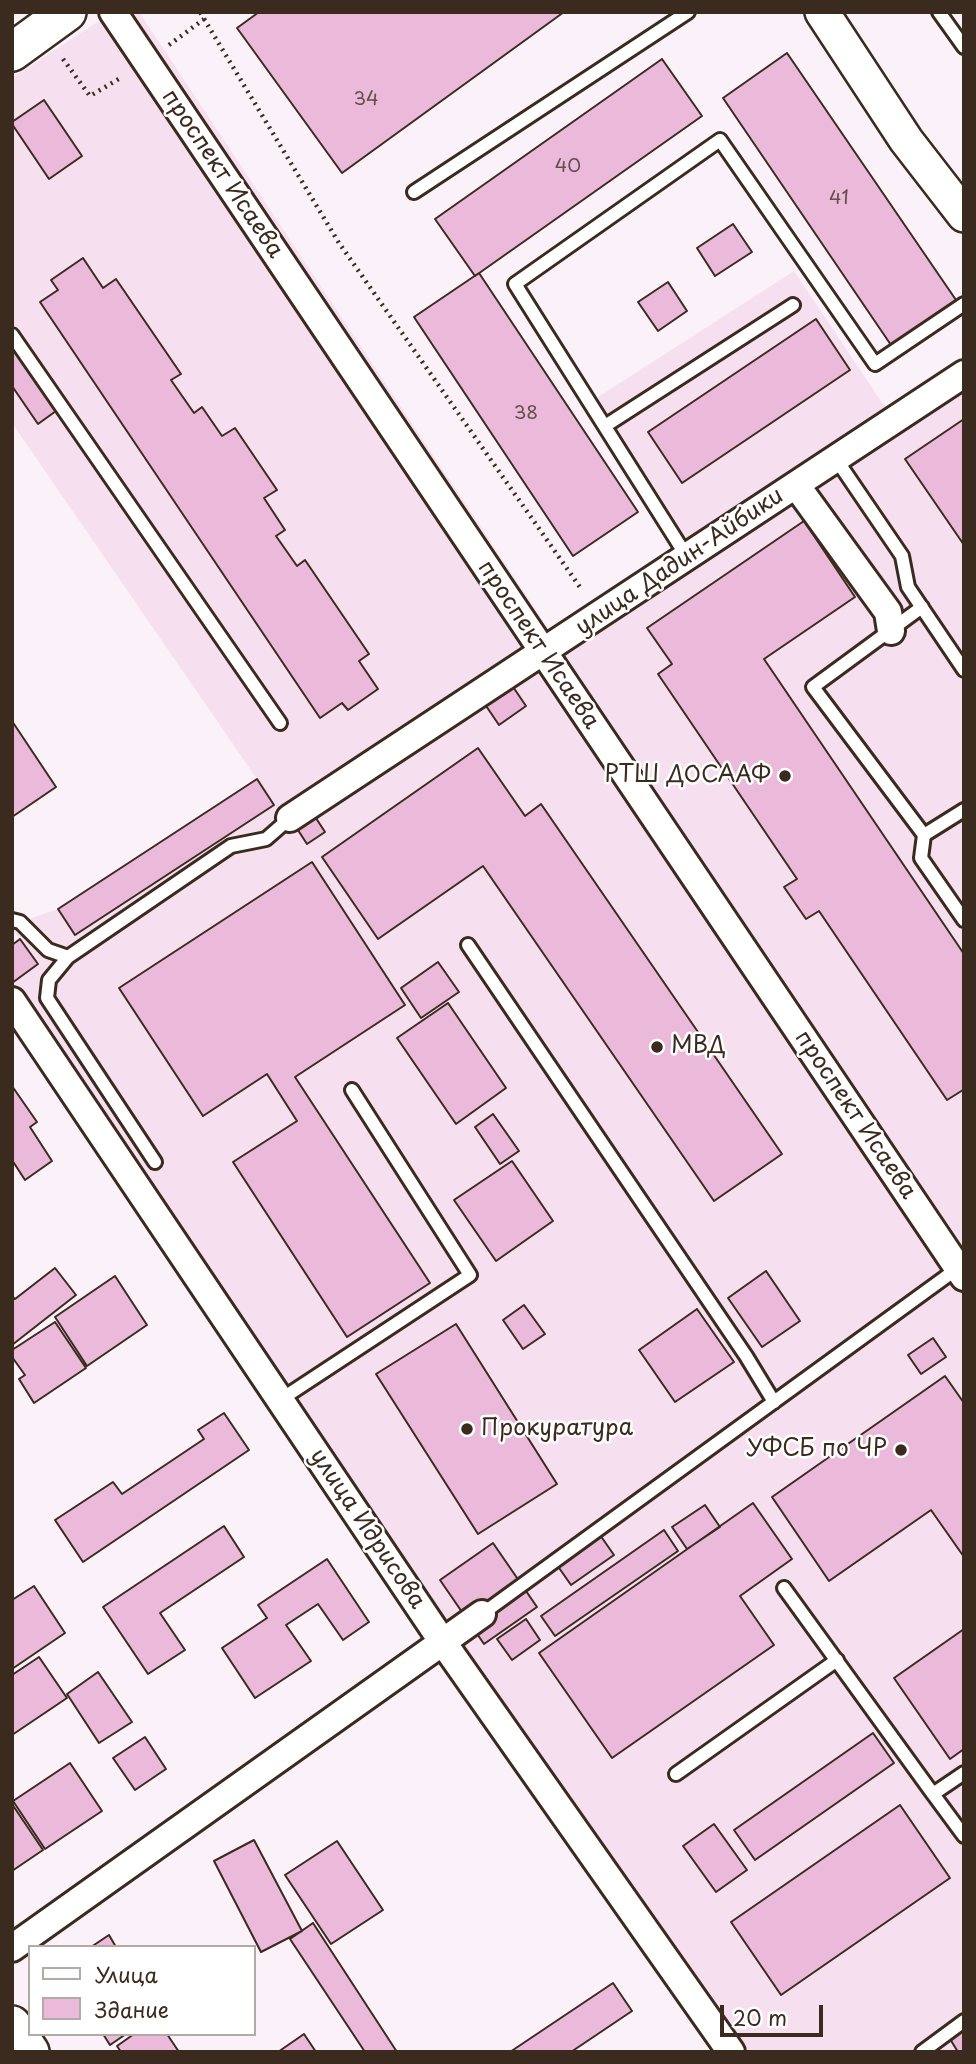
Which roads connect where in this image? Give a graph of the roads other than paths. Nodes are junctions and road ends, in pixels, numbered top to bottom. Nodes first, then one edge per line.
1 (67, 12) edge
2 (113, 12) edge
3 (688, 12) edge
4 (822, 12) edge
5 (939, 12) edge
6 (964, 47) edge
7 (12, 52) edge
8 (414, 192) dead end
9 (964, 215) edge
10 (964, 304) edge
11 (793, 305) dead end
12 (12, 335) edge
13 (964, 374) edge
14 (605, 426) junction
15 (835, 459) junction
16 (796, 485) junction
17 (687, 557) junction
18 (922, 607) junction
19 (891, 631) junction
20 (543, 653) junction
21 (964, 670) edge
22 (280, 723) dead end
23 (964, 810) edge
24 (290, 818) joint
25 (924, 835) junction
26 (12, 920) edge
27 (964, 920) edge
28 (468, 945) dead end
29 (68, 957) junction
30 (12, 1001) edge
31 (352, 1090) dead end
32 (155, 1162) dead end
33 (961, 1273) edge
34 (280, 1400) junction
35 (774, 1402) junction
36 (784, 1588) dead end
37 (482, 1614) joint
38 (442, 1640) junction
39 (836, 1660) junction
40 (964, 1773) edge
41 (676, 1774) dead end
42 (933, 1794) junction
43 (964, 1836) edge
44 (12, 1948) edge
45 (964, 2021) edge
46 (12, 2025) edge
47 (30, 2052) edge
48 (731, 2052) edge
49 (922, 2052) edge

1 - 7 main road
2 - 20 street, проспект Исаева
3 - 8 lane
4 - 9 street
5 - 6 lane
10 - 14 lane
11 - 14 lane
12 - 22 lane
13 - 15 street, улица Дадин-Айбики
14 - 17 lane
15 - 16 street, улица Дадин-Айбики
15 - 18 lane
16 - 17 street, улица Дадин-Айбики
16 - 19 street
17 - 20 street, улица Дадин-Айбики
18 - 19 lane
18 - 21 lane
19 - 25 lane
20 - 24 street, улица Дадин-Айбики
20 - 33 street, проспект Исаева
23 - 25 lane
24 - 29 lane
25 - 27 lane
26 - 29 lane
28 - 35 lane
29 - 32 lane
30 - 34 street, улица Идрисова
31 - 34 lane
33 - 35 lane
34 - 38 street, улица Идрисова
35 - 37 lane
36 - 39 lane
37 - 38 street
38 - 44 street
38 - 48 street, улица Идрисова
39 - 41 lane
39 - 42 lane
40 - 42 lane
42 - 43 lane
45 - 49 lane
46 - 47 main road

